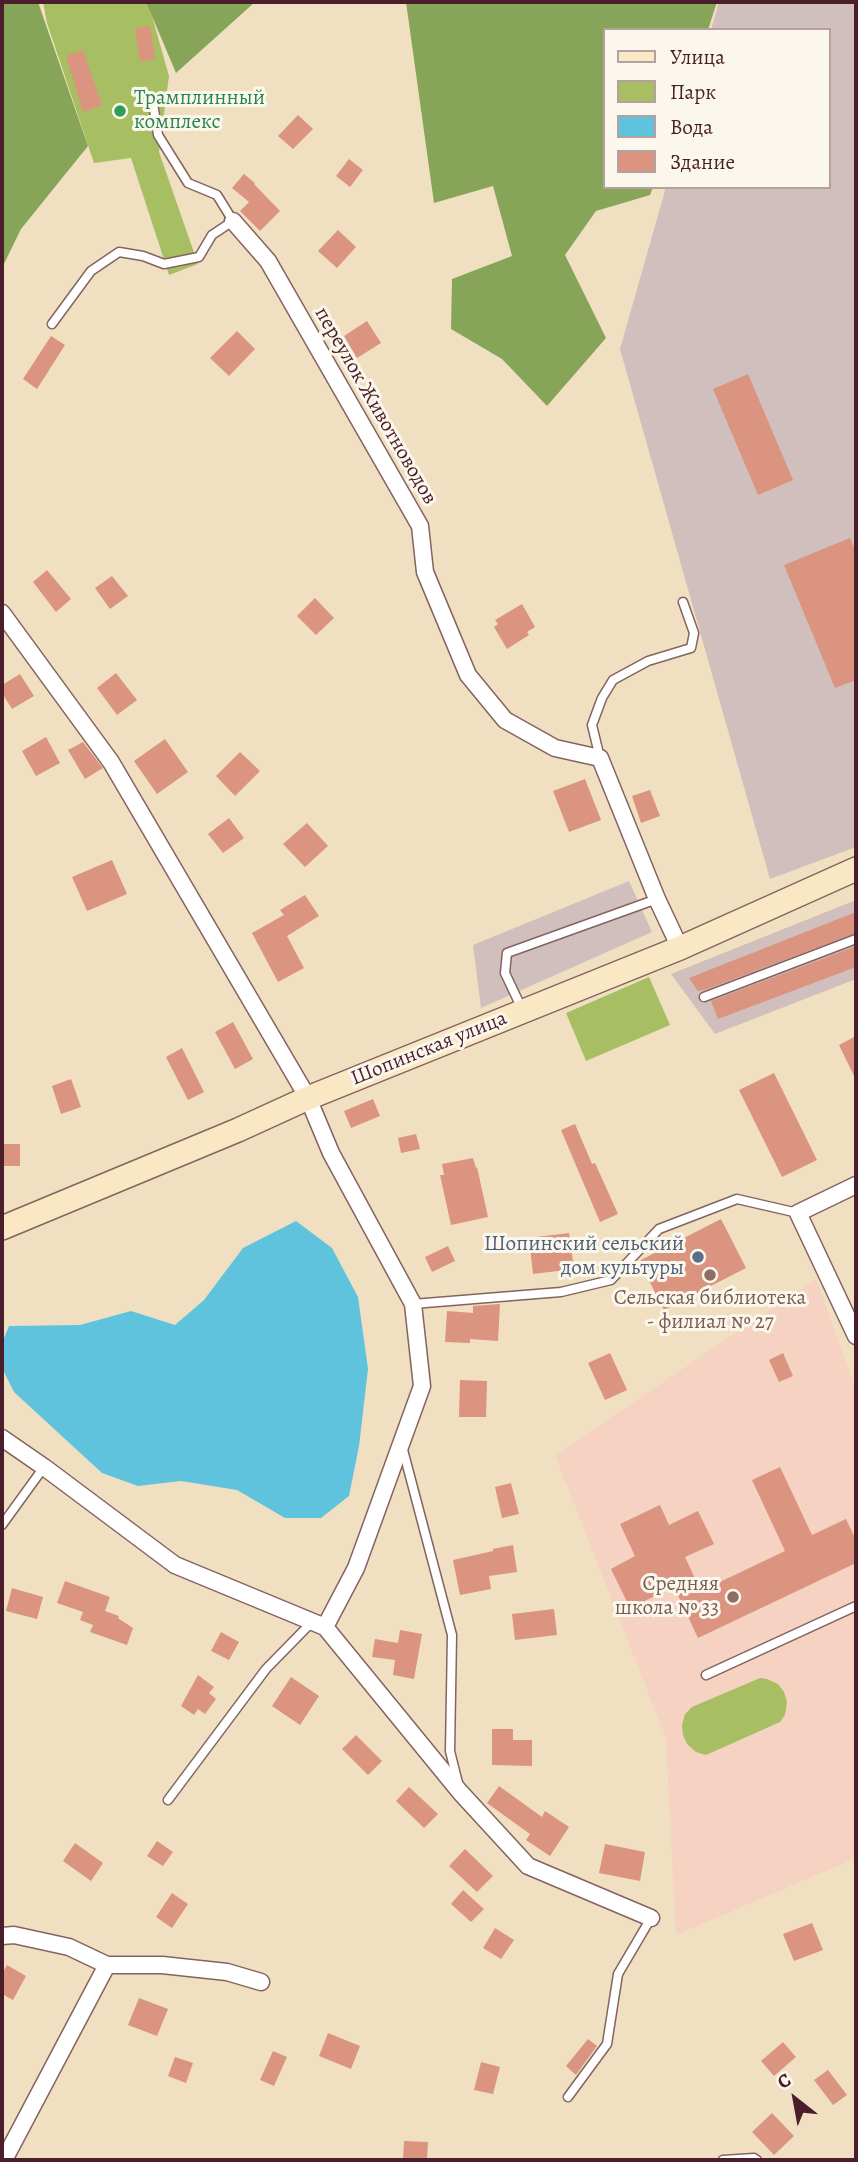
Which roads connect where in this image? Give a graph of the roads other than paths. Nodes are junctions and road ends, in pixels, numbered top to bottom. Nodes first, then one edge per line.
1 (153, 103) dead end
2 (233, 221) junction
3 (51, 324) dead end
4 (683, 601) dead end
5 (2, 612) edge
6 (600, 758) junction
7 (856, 869) edge
8 (657, 899) junction
9 (856, 939) edge
10 (680, 948) junction
11 (704, 997) dead end
12 (523, 1012) junction
13 (308, 1098) junction
14 (856, 1185) edge
15 (798, 1213) junction
16 (2, 1227) edge
17 (413, 1304) junction
18 (856, 1336) edge
19 (2, 1438) edge
20 (401, 1443) junction
21 (44, 1467) junction
22 (2, 1525) edge
23 (856, 1606) edge
24 (318, 1625) junction
25 (706, 1675) dead end
26 (460, 1792) junction
27 (167, 1800) dead end
28 (651, 1918) joint
29 (2, 1936) edge
30 (107, 1965) junction
31 (261, 1982) dead end
32 (568, 2097) dead end
33 (4, 2160) edge
34 (723, 2160) edge
35 (757, 2160) edge

1 - 2 lane
2 - 3 lane
2 - 6 street, переулок Животноводов
4 - 6 lane
5 - 13 street
6 - 8 street
7 - 10 street, Шопинская улица
8 - 10 street
8 - 12 lane
9 - 11 lane
10 - 12 street, Шопинская улица
12 - 13 street, Шопинская улица
13 - 16 street, Шопинская улица
13 - 17 street
14 - 15 street
15 - 17 lane
15 - 18 street
17 - 20 street
19 - 21 street
20 - 24 street
20 - 26 lane
21 - 22 lane
21 - 24 street
23 - 25 lane
24 - 26 street
24 - 27 lane
26 - 28 street
28 - 32 lane
29 - 30 street
30 - 31 street
30 - 33 street
34 - 35 lane

